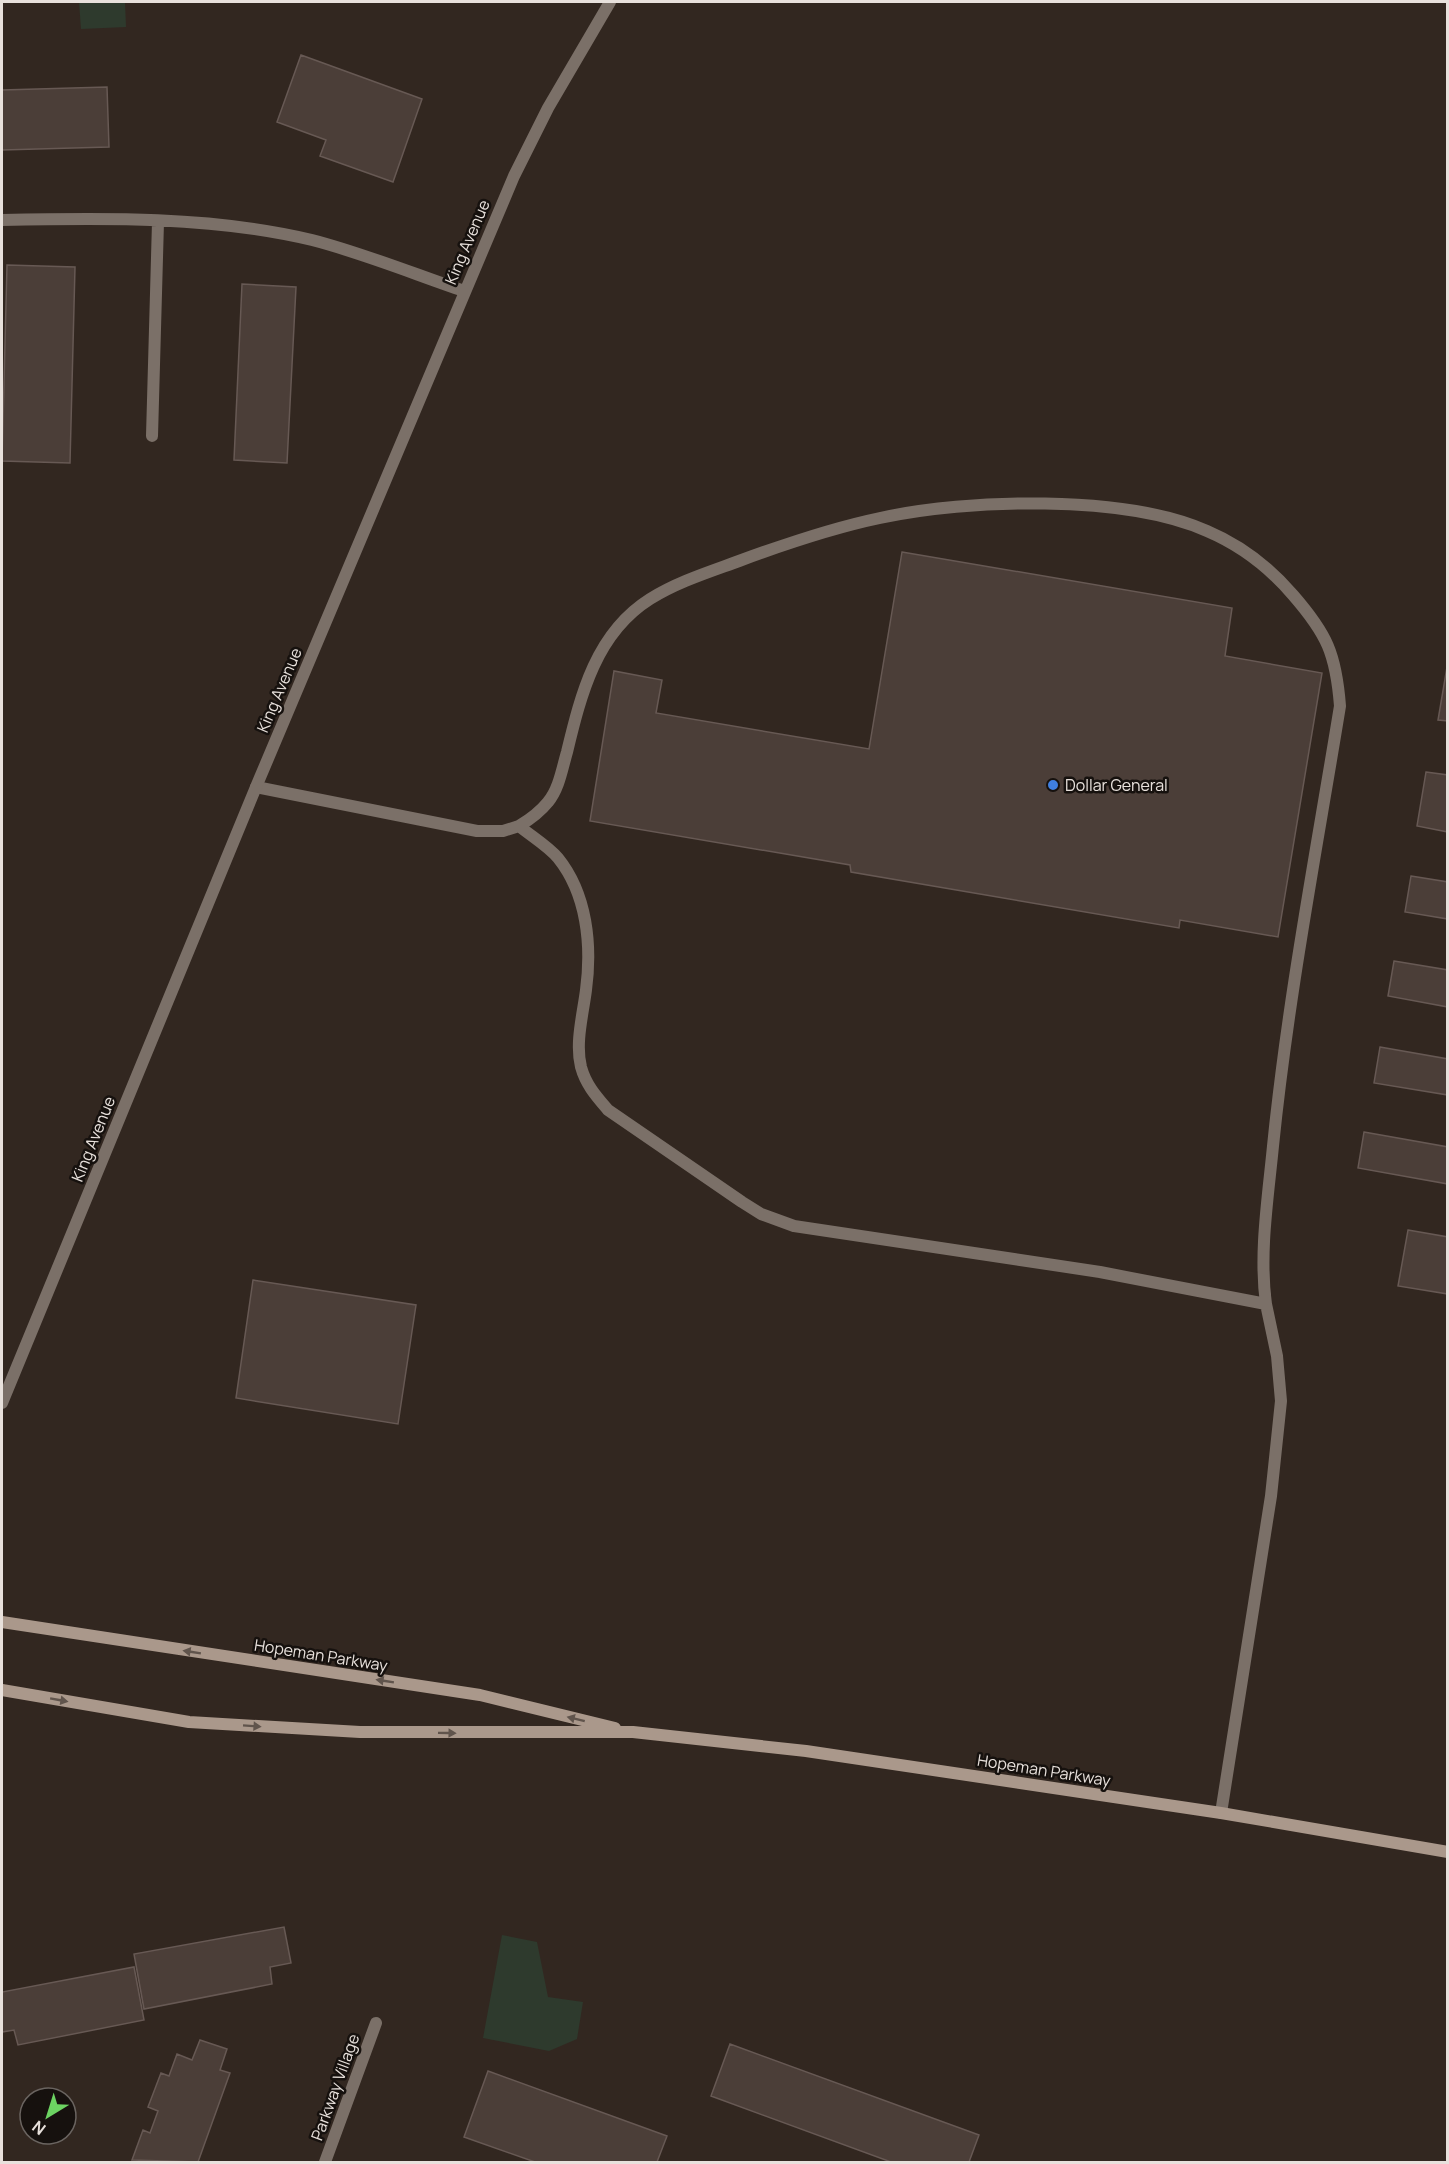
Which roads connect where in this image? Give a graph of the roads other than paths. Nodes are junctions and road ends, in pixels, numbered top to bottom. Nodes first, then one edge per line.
1 (610, 2) edge
2 (2, 220) edge
3 (158, 222) junction
4 (464, 291) junction
5 (152, 436) dead end
6 (256, 787) junction
7 (519, 826) junction
8 (1266, 1304) junction
9 (2, 1403) edge
10 (2, 1622) edge
11 (2, 1690) edge
12 (633, 1732) junction
13 (1221, 1813) junction
14 (1448, 1852) edge
15 (376, 2023) dead end
16 (325, 2163) edge

1 - 4 street, King Avenue
2 - 3 street
3 - 4 street
3 - 5 street
4 - 6 street, King Avenue
6 - 7 street
6 - 9 street, King Avenue
7 - 8 street
7 - 8 street
8 - 13 street
12 -> 10 main road, Hopeman Parkway
11 -> 12 main road, Hopeman Parkway
12 - 13 main road, Hopeman Parkway
13 - 14 main road, Hopeman Parkway
15 - 16 street, Parkway Village

